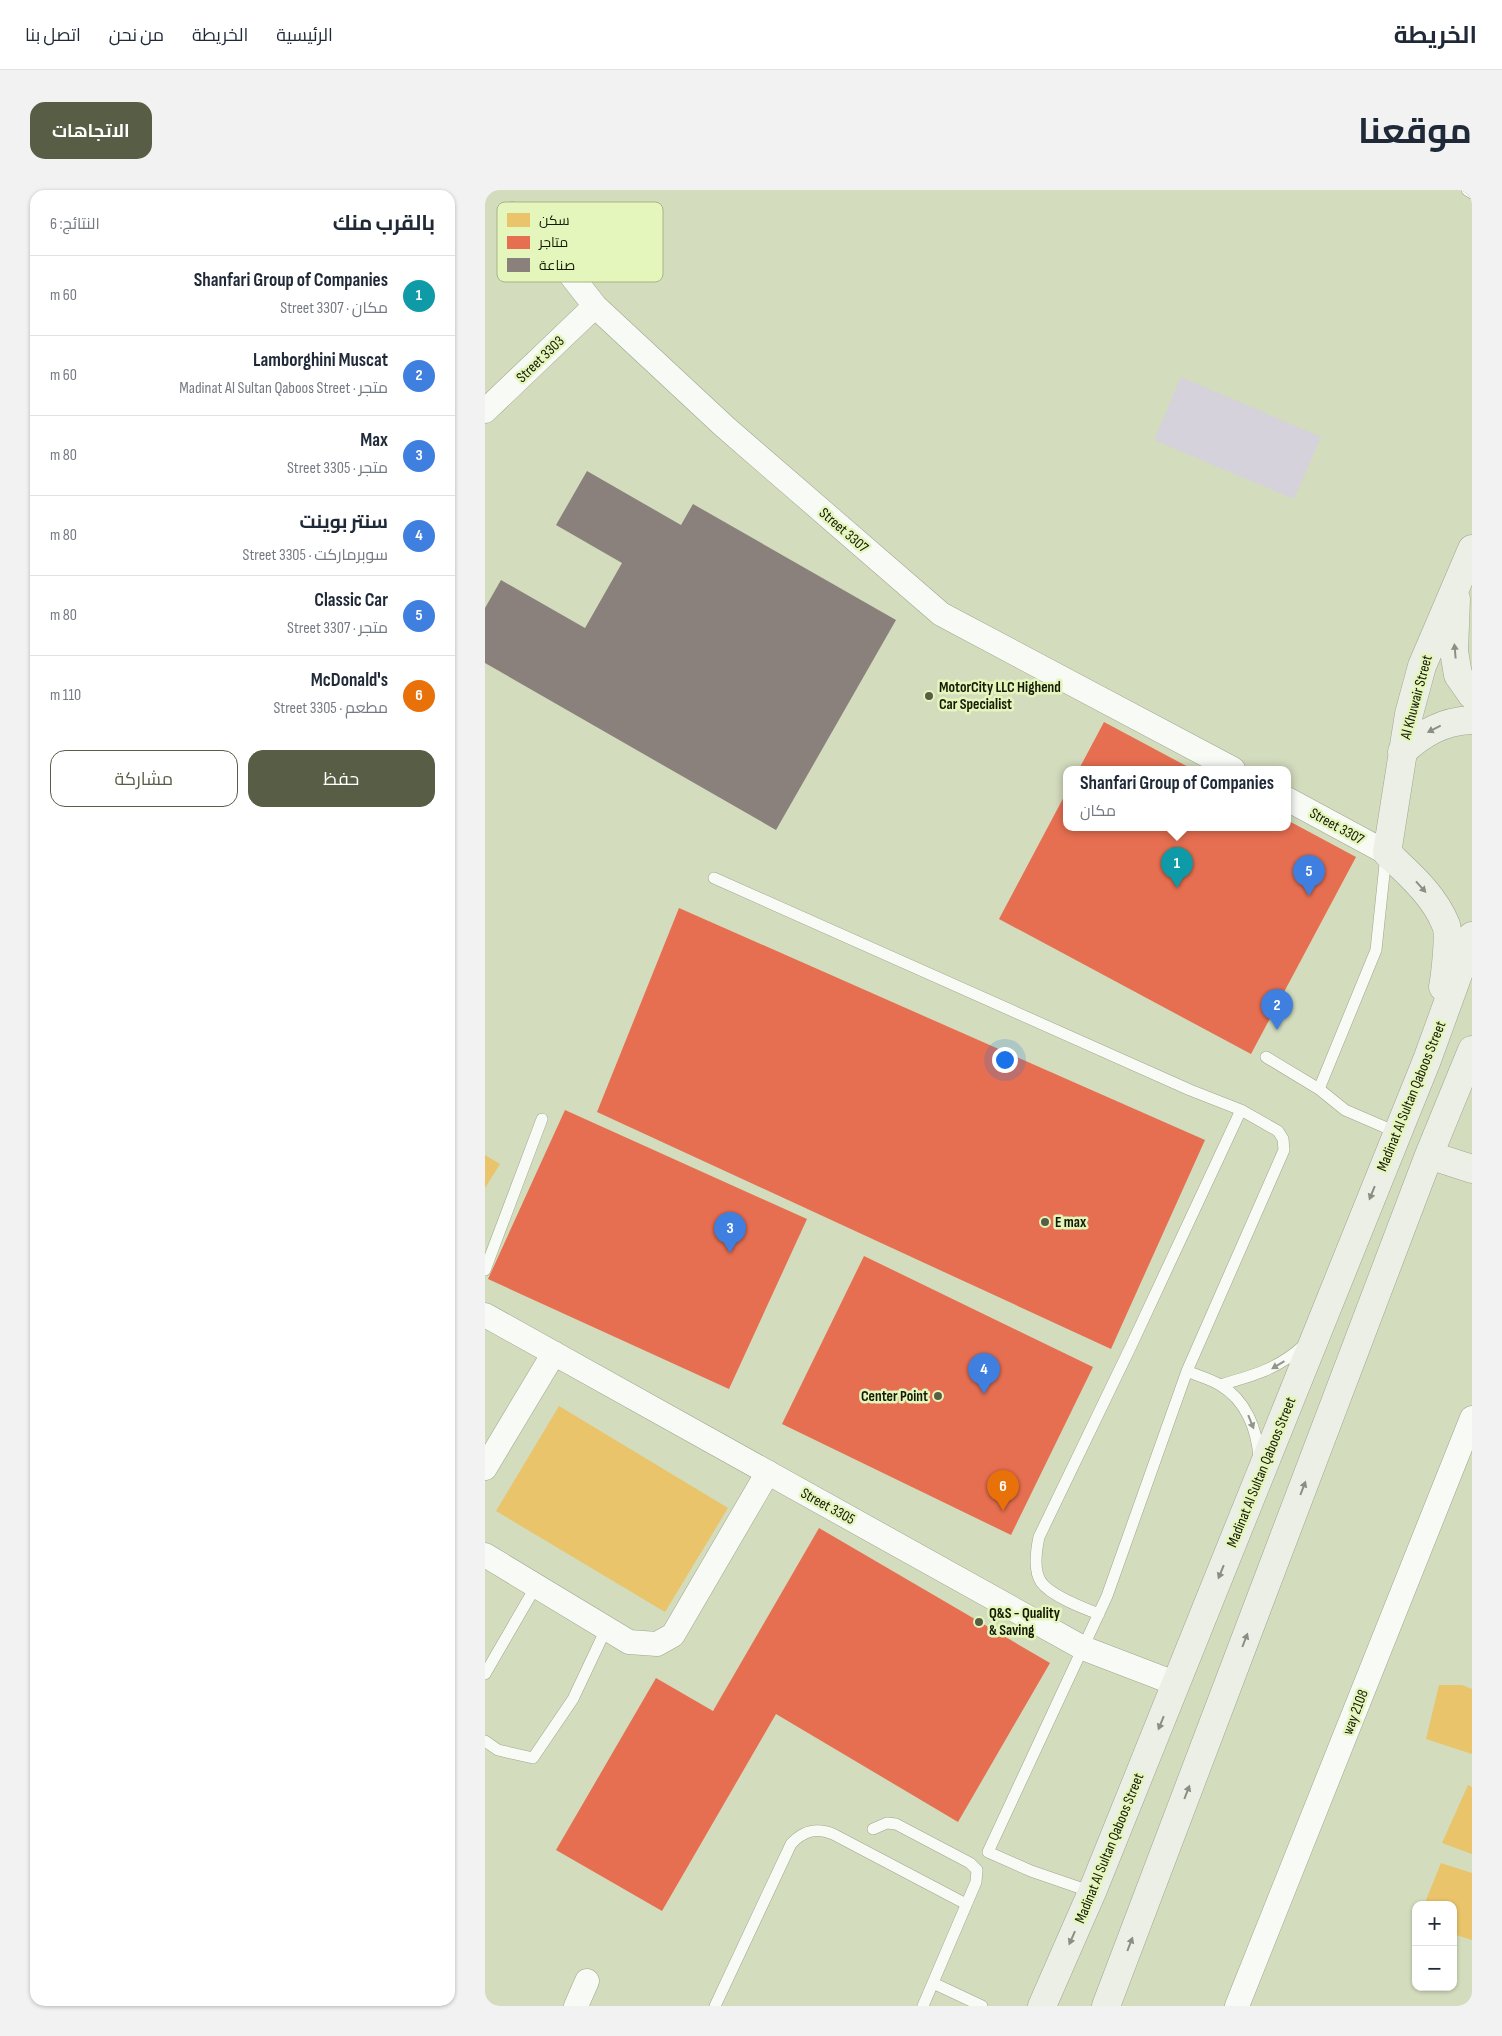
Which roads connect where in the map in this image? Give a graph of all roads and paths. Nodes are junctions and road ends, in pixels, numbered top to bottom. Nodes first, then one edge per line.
1 (1467, 190) edge
2 (1472, 192) edge
3 (576, 282) edge
4 (595, 306) junction
5 (485, 411) edge
6 (1472, 549) edge
7 (1459, 578) junction
8 (1472, 695) edge
9 (1472, 720) edge
10 (1402, 752) junction
11 (1227, 766) edge
12 (1291, 801) edge
13 (1387, 853) junction
14 (714, 878) dead end
15 (1472, 936) edge
16 (1472, 1050) edge
17 (1266, 1057) dead end
18 (1427, 1060) junction
19 (1319, 1089) junction
20 (1241, 1110) junction
21 (542, 1119) dead end
22 (1397, 1132) junction
23 (1429, 1155) junction
24 (1472, 1169) edge
25 (485, 1270) edge
26 (485, 1315) edge
27 (1316, 1335) junction
28 (554, 1354) junction
29 (1187, 1371) junction
30 (1220, 1386) junction
31 (1472, 1418) edge
32 (485, 1468) edge
33 (767, 1472) junction
34 (1260, 1475) junction
35 (485, 1555) edge
36 (536, 1586) junction
37 (1099, 1614) junction
38 (607, 1629) junction
39 (1083, 1648) junction
40 (485, 1674) edge
41 (1175, 1686) junction
42 (485, 1741) edge
43 (873, 1828) dead end
44 (1092, 1892) junction
45 (966, 1904) junction
46 (587, 1981) dead end
47 (933, 1983) junction
48 (577, 2006) edge
49 (715, 2006) edge
50 (923, 2006) edge
51 (982, 2006) edge
52 (1042, 2006) edge
53 (1106, 2006) edge
54 (1237, 2006) edge

1 - 2 lane
3 - 4 street, Street 3307
4 - 5 street, Street 3303
4 - 11 street, Street 3307
6 - 7 main road, Al Khuwair Street
8 -> 7 main road
7 - 10 main road, Al Khuwair Street
9 -> 10 main road
10 - 13 main road, Al Khuwair Street
12 - 13 street, Street 3307
13 -> 18 main road
13 - 19 lane
14 - 20 lane
15 - 18 main road, Madinat Al Sultan Qaboos Street
16 - 23 main road
17 - 19 lane
18 - 22 main road, Madinat Al Sultan Qaboos Street
19 - 22 lane
20 - 29 lane
20 - 37 lane
21 - 25 lane
22 -> 27 main road, Madinat Al Sultan Qaboos Street
23 - 24 main road
53 -> 23 main road
26 - 28 street, Street 3305
27 -> 30 lane
27 - 34 main road, Madinat Al Sultan Qaboos Street
28 - 32 street
28 - 33 street, Street 3305
29 - 30 lane
29 - 37 lane
30 -> 34 lane
31 - 54 street, way 2108
33 - 38 street
33 - 39 street, Street 3305
34 -> 41 main road, Madinat Al Sultan Qaboos Street
35 - 36 street
36 - 38 street
36 - 40 lane
37 - 39 lane
38 - 42 lane
39 - 41 street, Street 3305
39 - 44 lane
41 -> 44 main road, Madinat Al Sultan Qaboos Street
43 - 45 lane
44 -> 52 main road, Madinat Al Sultan Qaboos Street
45 - 47 lane
45 - 49 lane
46 - 48 street
47 - 50 lane
47 - 51 lane

